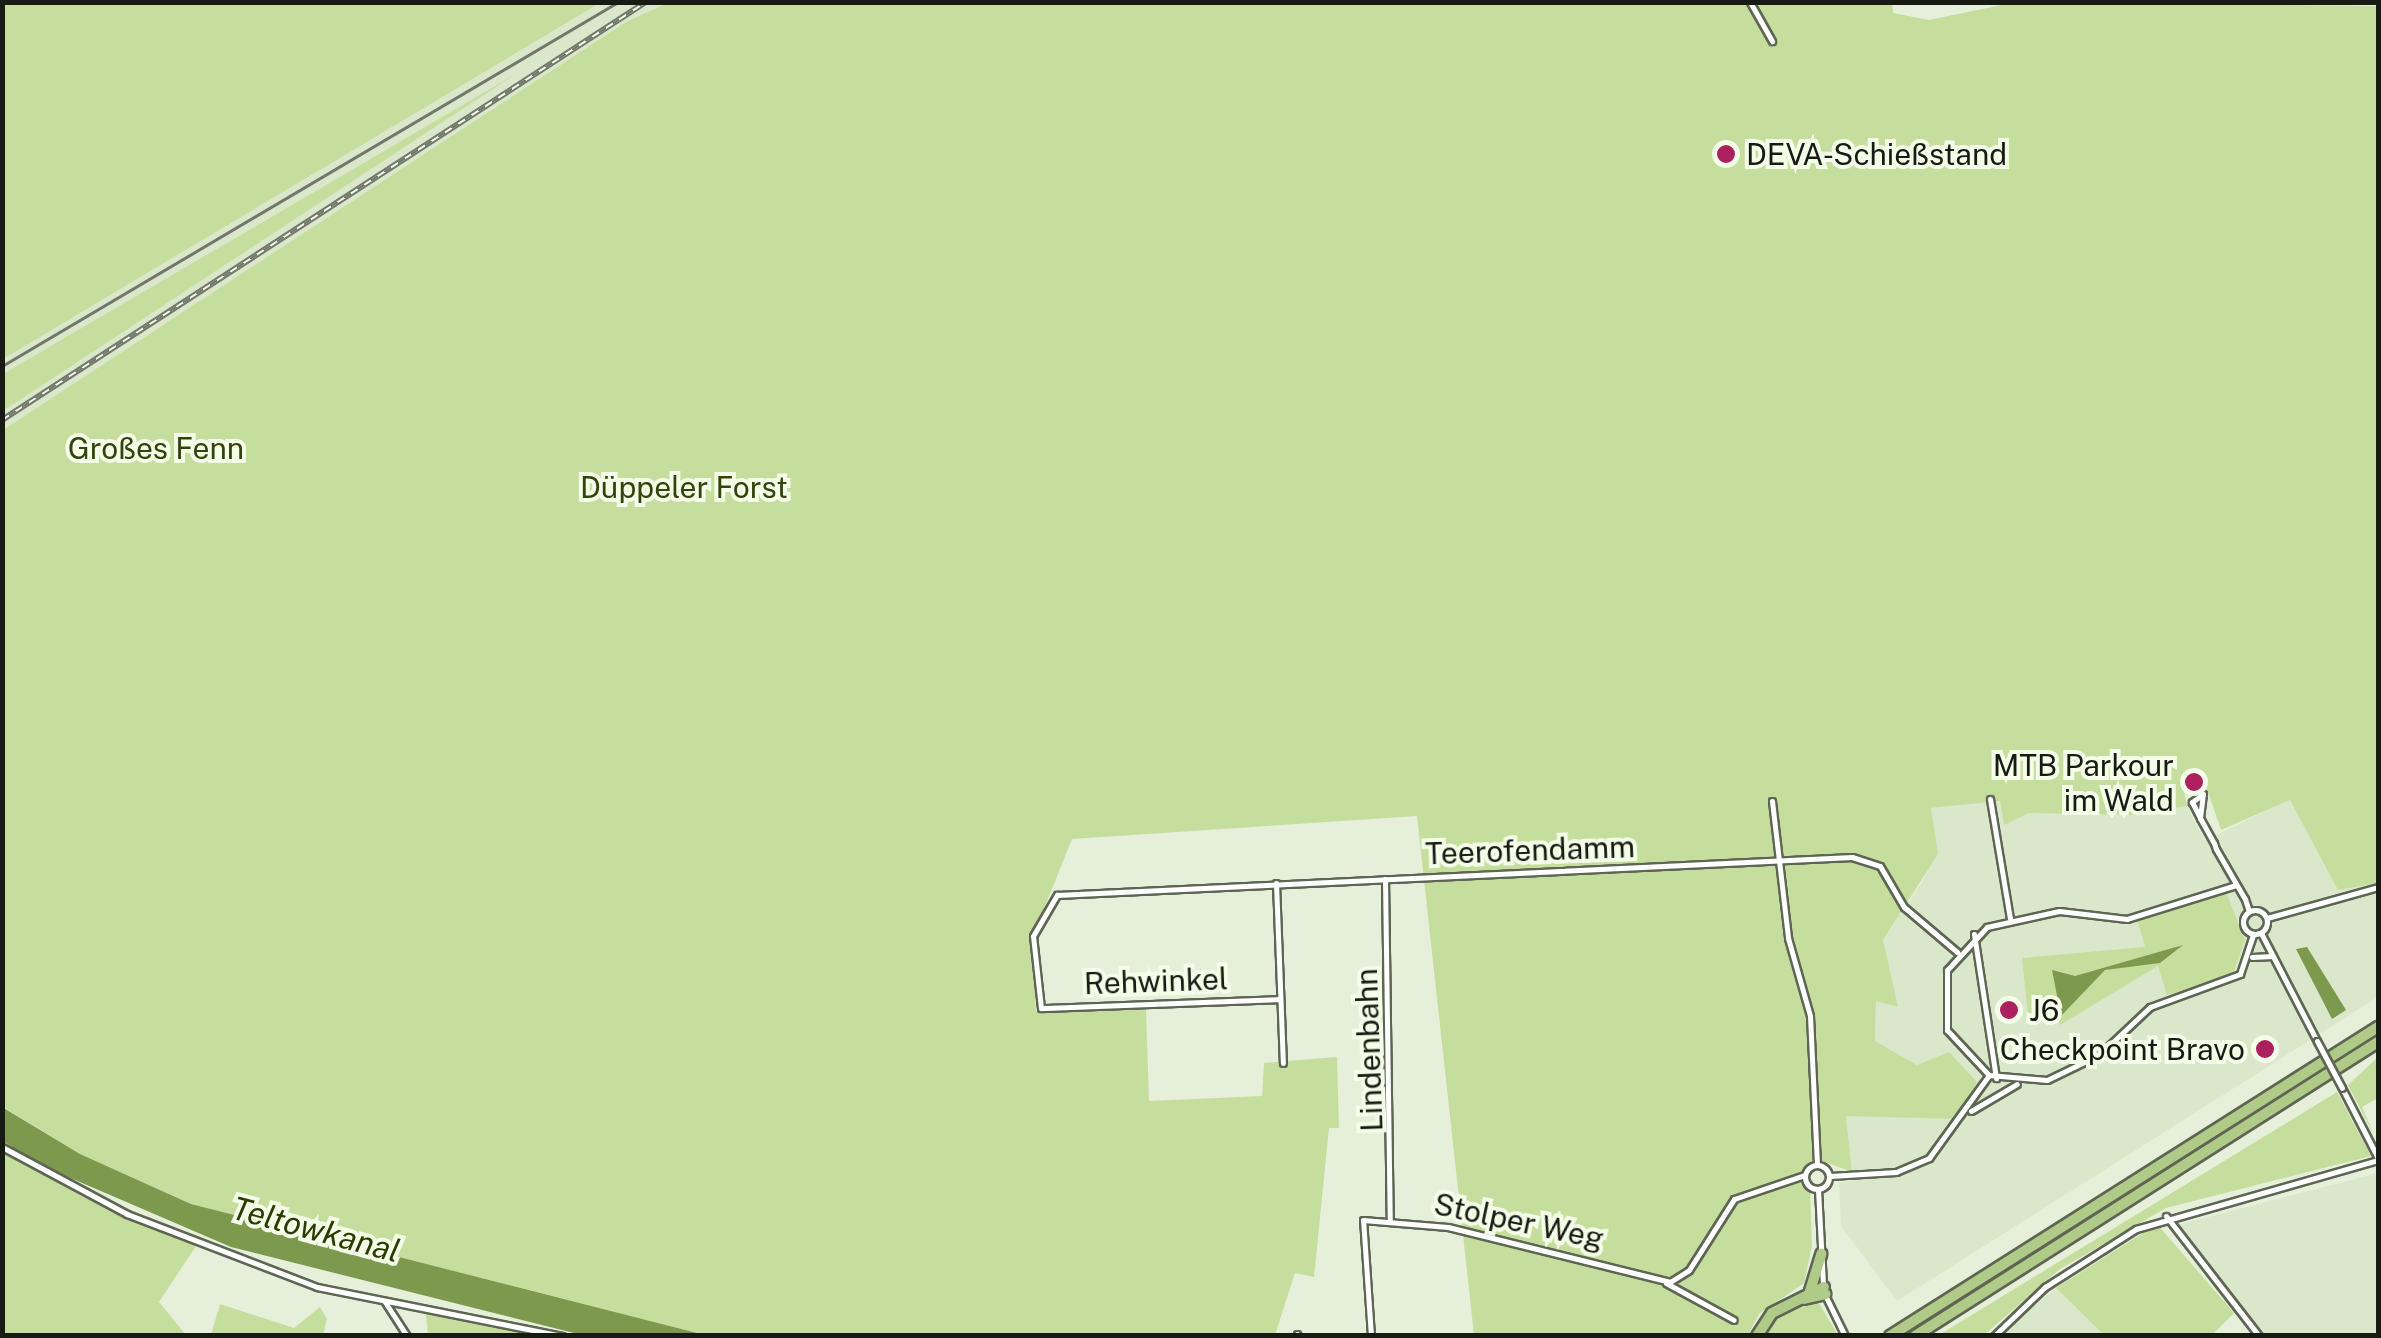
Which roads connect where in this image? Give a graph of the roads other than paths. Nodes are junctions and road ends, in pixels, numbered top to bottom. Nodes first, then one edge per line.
1 (1750, 2) edge
2 (1772, 41) dead end
3 (1990, 798) dead end
4 (1772, 801) dead end
5 (2200, 818) dead end
6 (1778, 862) junction
7 (1385, 879) junction
8 (1276, 883) junction
9 (2236, 884) junction
10 (2378, 887) edge
11 (2250, 911) junction
12 (2010, 918) junction
13 (2267, 918) junction
14 (1974, 934) junction
15 (2257, 934) junction
16 (1957, 952) junction
17 (2270, 955) junction
18 (2252, 956) junction
19 (1280, 999) junction
20 (1035, 1005) joint
21 (2378, 1028) edge
22 (2378, 1042) edge
23 (1283, 1062) dead end
24 (1993, 1077) junction
25 (2019, 1083) junction
26 (1968, 1113) junction
27 (2, 1148) edge
28 (2378, 1159) edge
29 (1817, 1164) junction
30 (1805, 1176) junction
31 (1830, 1176) junction
32 (1818, 1189) junction
33 (2166, 1216) junction
34 (1390, 1219) junction
35 (1821, 1254) junction
36 (1664, 1282) junction
37 (1810, 1291) junction
38 (1824, 1291) junction
39 (385, 1302) junction
40 (1784, 1306) junction
41 (1734, 1320) dead end
42 (1758, 1334) edge
43 (407, 1336) edge
44 (562, 1336) edge
45 (1371, 1336) edge
46 (1845, 1336) edge
47 (1890, 1336) edge
48 (1915, 1336) edge
49 (1994, 1336) edge
50 (2259, 1336) edge

1 - 2 street
3 - 12 street
4 - 6 street
5 - 9 street
6 - 7 street, Teerofendamm
6 - 16 street, Teerofendamm
6 - 29 street
7 - 8 street, Teerofendamm
7 - 34 street, Lindenbahn
8 - 19 street
8 - 20 street, Teerofendamm
9 - 11 street
9 - 12 street
10 - 13 street
11 - 13 street
11 - 15 street
12 - 14 street
13 - 15 street
14 - 16 street
14 - 24 street
15 - 17 street
15 - 18 street
16 - 24 street
17 - 18 street
17 - 28 street, bridge
18 - 25 street
19 - 20 street, Rehwinkel
19 - 23 street
21 - 47 highway
22 - 48 highway
24 - 25 street
24 - 26 street
25 - 26 street
26 - 31 street
27 - 39 street
28 - 33 street
29 - 30 street
29 - 31 street
30 - 32 street
30 - 36 street
31 - 32 street
32 - 35 street
33 - 49 street
33 - 50 street
34 - 36 street, Stolper Weg
34 - 45 street, Stolper Weg
35 - 37 highway
35 - 38 street
36 - 41 street, Stolper Weg
37 - 38 highway
37 - 40 highway
38 - 40 highway
38 - 46 street
39 - 43 street
39 - 44 street
40 - 42 highway

